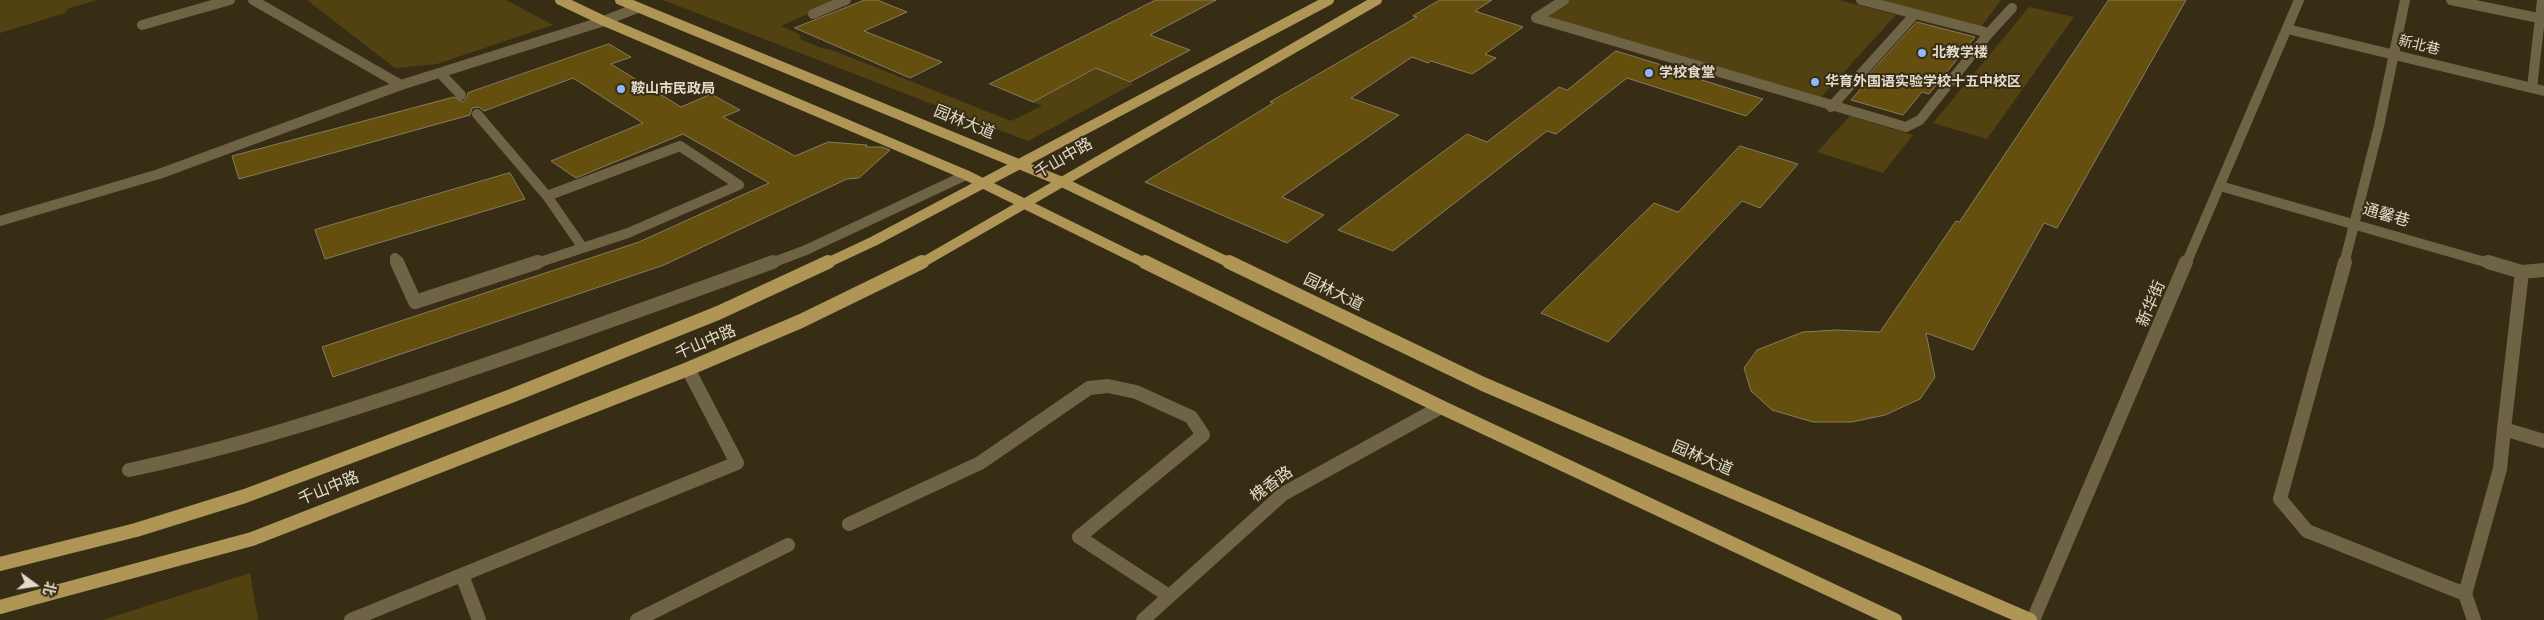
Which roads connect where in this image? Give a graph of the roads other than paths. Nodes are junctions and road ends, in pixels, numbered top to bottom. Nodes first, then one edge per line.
1 (230, 0) edge
2 (253, 0) edge
3 (560, 0) edge
4 (620, 0) edge
5 (846, 0) edge
6 (1329, 0) edge
7 (1377, 0) edge
8 (1564, 0) edge
9 (1861, 0) edge
10 (2299, 0) edge
11 (2405, 0) edge
12 (2451, 0) edge
13 (2542, 0) edge
14 (637, 8) junction
15 (2012, 8) dead end
16 (814, 14) dead end
17 (1915, 14) junction
18 (2542, 19) edge
19 (604, 21) junction
20 (142, 25) dead end
21 (2287, 29) junction
22 (1988, 33) junction
23 (2395, 54) junction
24 (440, 73) junction
25 (401, 85) junction
26 (2532, 88) junction
27 (2544, 91) edge
28 (461, 96) dead end
29 (1831, 107) junction
30 (477, 114) dead end
31 (1020, 165) junction
32 (966, 175) junction
33 (1060, 181) junction
34 (982, 183) junction
35 (2220, 186) junction
36 (547, 196) junction
37 (1023, 203) junction
38 (0, 222) edge
39 (2354, 223) junction
40 (583, 248) junction
41 (394, 258) dead end
42 (2544, 270) edge
43 (2522, 272) junction
44 (688, 369) junction
45 (1441, 407) junction
46 (2504, 428) junction
47 (2544, 442) edge
48 (129, 470) dead end
49 (849, 524) dead end
50 (788, 545) dead end
51 (0, 564) edge
52 (462, 575) junction
53 (2465, 594) junction
54 (1169, 596) junction
55 (0, 606) edge
56 (351, 620) edge
57 (479, 620) edge
58 (637, 620) edge
59 (1143, 620) edge
60 (1895, 620) edge
61 (2032, 620) edge
62 (2474, 620) edge

1 - 20 street
2 - 25 street
3 - 19 main road
4 - 14 main road, 园林大道
5 - 16 street
6 - 31 main road, 千山中路
7 - 33 main road, 千山中路
8 - 29 street
9 - 17 street
10 - 21 street, 新华街
11 - 23 street
12 - 18 street
13 - 18 street
14 - 19 street
14 - 31 main road, 园林大道
15 - 22 street
17 - 22 street
17 - 29 street
18 - 26 street
19 - 24 street
19 - 32 main road
21 - 23 street, 新北巷
21 - 35 street, 新华街
22 - 29 street
23 - 26 street, 新北巷
23 - 39 street
24 - 25 street
24 - 28 street
25 - 38 street
26 - 27 street, 新北巷
30 - 36 street
31 - 33 main road, 园林大道
31 - 34 main road, 千山中路
32 - 34 main road
32 - 48 street
33 - 37 main road, 千山中路
33 - 61 main road, 园林大道
34 - 37 main road
34 - 51 main road, 千山中路
35 - 39 street, 通馨巷
35 - 61 street, 新华街
36 - 40 street
36 - 40 street
37 - 44 main road, 千山中路
37 - 45 main road
39 - 43 street, 通馨巷
39 - 53 street
40 - 41 street
42 - 43 street, 通馨巷
43 - 46 street
44 - 52 street
44 - 55 main road, 千山中路
45 - 54 street, 槐香路
45 - 60 main road
46 - 47 street
46 - 53 street
49 - 54 street
50 - 58 street
52 - 56 street
52 - 57 street
53 - 62 street
54 - 59 street, 槐香路

